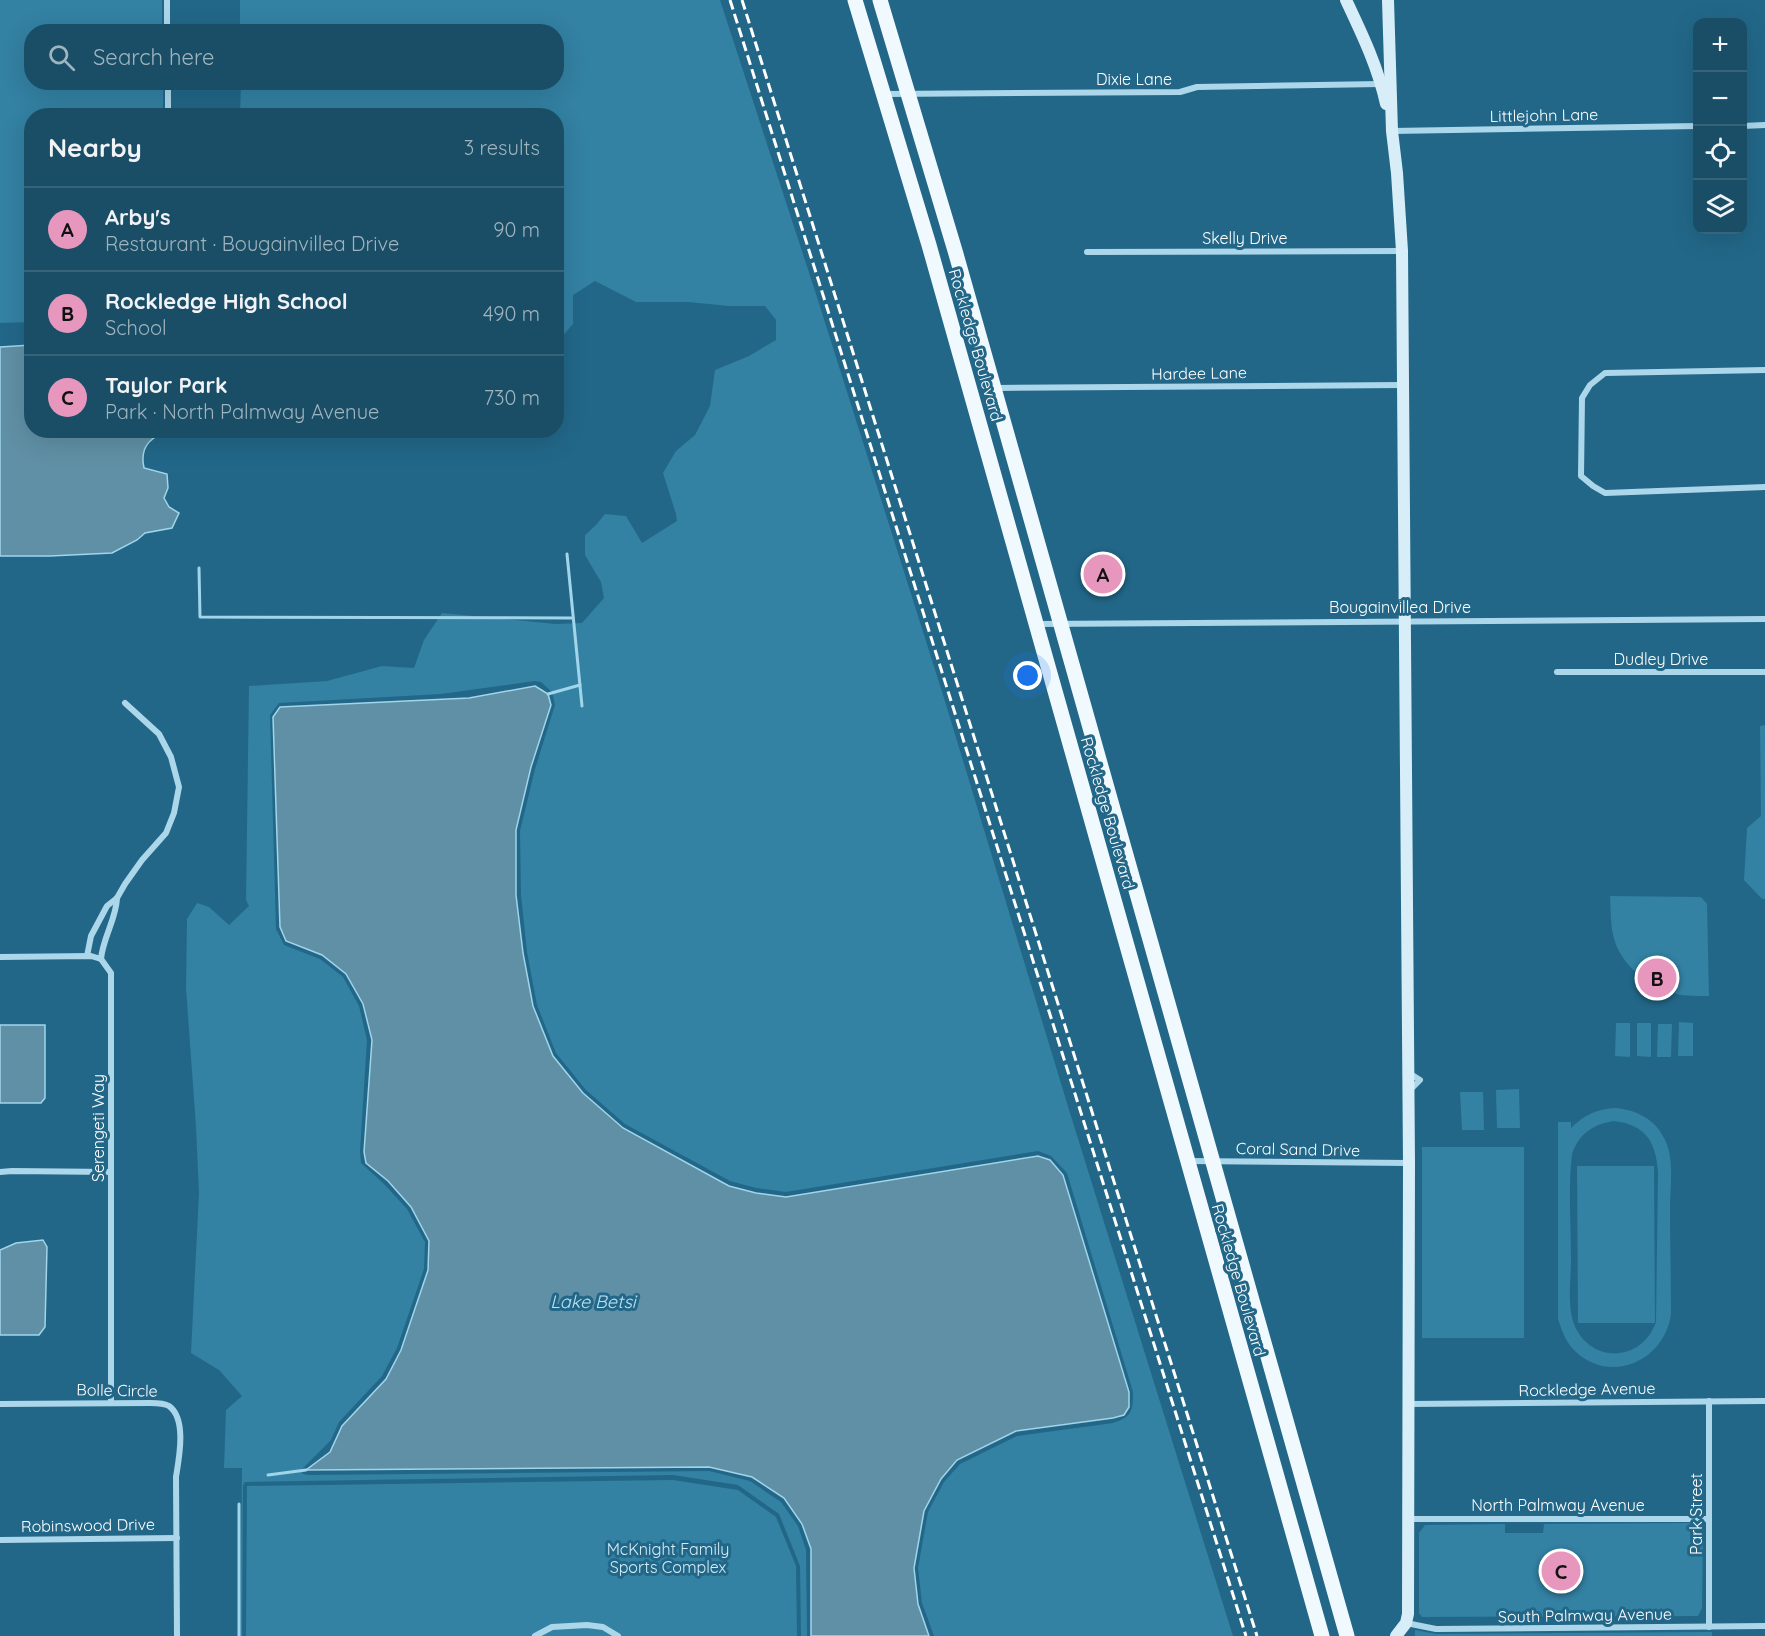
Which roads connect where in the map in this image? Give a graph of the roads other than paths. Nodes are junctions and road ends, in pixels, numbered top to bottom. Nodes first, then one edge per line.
1 (167, 0) edge
2 (855, 0) edge
3 (880, 0) edge
4 (1346, 0) edge
5 (1388, 0) edge
6 (1389, 21) junction
7 (167, 24) edge
8 (1368, 46) junction
9 (1382, 84) junction
10 (168, 90) edge
11 (885, 94) junction
12 (909, 94) junction
13 (168, 108) edge
14 (1765, 125) edge
15 (1693, 126) edge
16 (1747, 126) edge
17 (1392, 131) junction
18 (1402, 251) junction
19 (1087, 252) dead end
20 (961, 358) junction
21 (1765, 370) edge
22 (1404, 385) junction
23 (994, 388) junction
24 (1765, 487) edge
25 (1765, 619) edge
26 (1404, 621) junction
27 (1036, 624) junction
28 (1061, 624) junction
29 (1557, 672) dead end
30 (1765, 672) edge
31 (125, 703) dead end
32 (1104, 866) junction
33 (1138, 897) junction
34 (117, 898) junction
35 (1124, 936) junction
36 (87, 956) junction
37 (0, 957) edge
38 (101, 959) junction
39 (1156, 964) junction
40 (1187, 1161) junction
41 (1212, 1161) junction
42 (1409, 1163) junction
43 (0, 1172) edge
44 (111, 1172) junction
45 (1233, 1324) junction
46 (1269, 1363) junction
47 (1248, 1377) junction
48 (1709, 1401) junction
49 (1765, 1401) edge
50 (111, 1403) junction
51 (0, 1404) edge
52 (1409, 1404) junction
53 (1281, 1407) junction
54 (1407, 1519) junction
55 (1709, 1519) junction
56 (177, 1538) junction
57 (0, 1539) edge
58 (1407, 1618) junction
59 (1765, 1626) edge
60 (1709, 1627) junction
61 (177, 1636) edge
62 (535, 1636) edge
63 (618, 1636) edge
64 (1322, 1636) edge
65 (1347, 1636) edge
66 (1396, 1636) edge

1 - 7 street
2 - 11 main road, Rockledge Boulevard
3 - 12 main road, Rockledge Boulevard
4 - 8 street
5 - 6 street
6 - 8 street
6 - 17 street
8 - 9 street
9 - 12 street, Dixie Lane
9 - 17 street
10 - 13 street
11 - 12 street, Dixie Lane
11 - 20 main road, Rockledge Boulevard
12 - 23 main road, Rockledge Boulevard
14 - 16 street
15 - 17 street, Littlejohn Lane
17 - 18 street
18 - 19 street, Skelly Drive
18 - 22 street
20 - 23 main road
20 - 27 main road, Rockledge Boulevard
21 - 24 street
22 - 23 street, Hardee Lane
22 - 26 street
23 - 28 main road, Rockledge Boulevard
25 - 26 street, Bougainvillea Drive
26 - 28 street, Bougainvillea Drive
26 - 42 street
27 - 28 street, Bougainvillea Drive
27 - 32 main road, Rockledge Boulevard
28 - 33 main road, Rockledge Boulevard
29 - 30 street, Dudley Drive
31 - 34 street
32 - 33 main road
32 - 35 main road, Rockledge Boulevard
33 - 39 main road, Rockledge Boulevard
34 - 36 street
34 - 38 street
35 - 39 main road
35 - 40 main road, Rockledge Boulevard
36 - 37 street
36 - 38 street
38 - 44 street, Serengeti Way
39 - 41 main road, Rockledge Boulevard
40 - 41 street, Coral Sand Drive
40 - 45 main road, Rockledge Boulevard
41 - 42 street, Coral Sand Drive
41 - 46 main road, Rockledge Boulevard
42 - 52 street
43 - 44 street
44 - 50 street, Serengeti Way
45 - 46 main road
45 - 47 main road, Rockledge Boulevard
46 - 53 main road, Rockledge Boulevard
47 - 53 main road
47 - 64 main road, Rockledge Boulevard
48 - 49 street, Rockledge Avenue
48 - 52 street, Rockledge Avenue
48 - 55 street, Park Street
50 - 51 street, Bolle Circle
50 - 56 street, Bolle Circle
52 - 54 street
53 - 65 main road, Rockledge Boulevard
54 - 55 street, North Palmway Avenue
54 - 58 street
55 - 60 street, Park Street
56 - 57 street, Robinswood Drive
56 - 61 street
58 - 60 street, South Palmway Avenue
58 - 66 street
59 - 60 street, South Palmway Avenue
62 - 63 street

